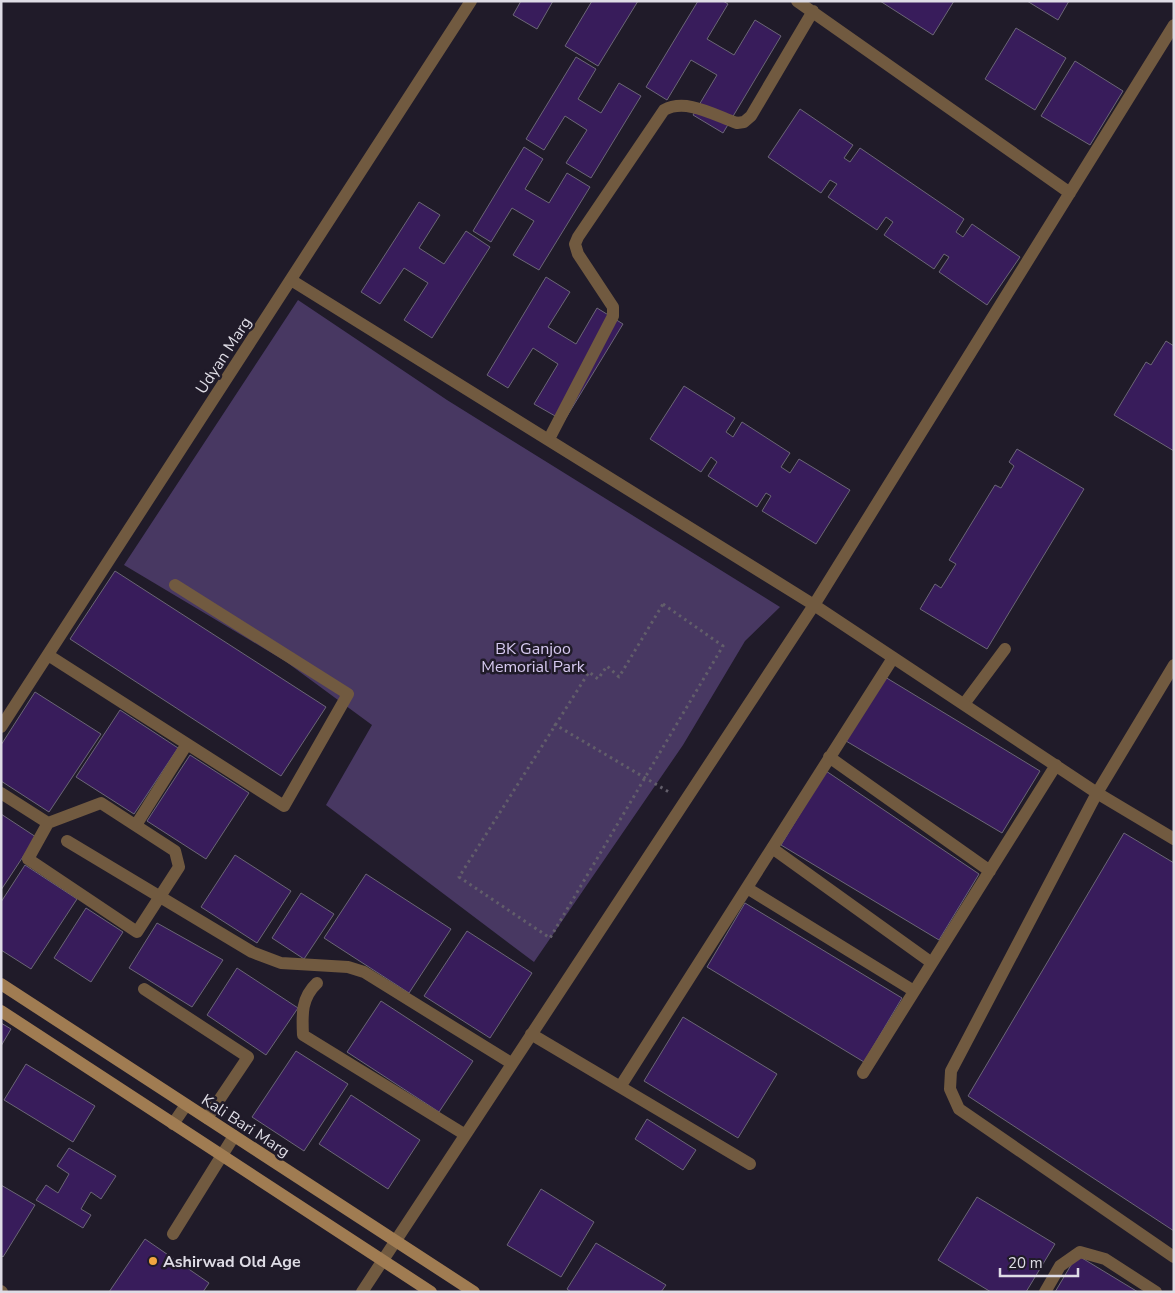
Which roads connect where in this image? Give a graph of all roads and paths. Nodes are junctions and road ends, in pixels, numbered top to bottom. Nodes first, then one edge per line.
1 (797, 1) edge
2 (468, 3) edge
3 (812, 11) junction
4 (1174, 26) edge
5 (1070, 193) junction
6 (291, 280) junction
7 (549, 438) junction
8 (175, 585) dead end
9 (814, 605) junction
10 (1005, 649) dead end
11 (48, 655) junction
12 (893, 658) junction
13 (1174, 665) edge
14 (964, 704) junction
15 (554, 724) junction
16 (1, 727) edge
17 (187, 744) junction
18 (830, 757) junction
19 (1056, 765) junction
20 (644, 778) junction
21 (1, 793) edge
22 (1097, 793) junction
23 (684, 802) junction
24 (48, 823) junction
25 (136, 825) junction
26 (1174, 839) edge
27 (68, 841) dead end
28 (772, 848) junction
29 (990, 870) junction
30 (747, 888) junction
31 (160, 896) junction
32 (932, 964) junction
33 (317, 983) dead end
34 (1, 984) edge
35 (144, 989) dead end
36 (914, 991) junction
37 (1, 1011) edge
38 (531, 1034) junction
39 (511, 1063) junction
40 (863, 1073) dead end
41 (620, 1087) junction
42 (186, 1105) junction
43 (206, 1118) junction
44 (173, 1124) junction
45 (464, 1134) junction
46 (234, 1136) junction
47 (222, 1156) junction
48 (750, 1164) dead end
49 (174, 1234) dead end
50 (394, 1241) junction
51 (1174, 1257) edge
52 (381, 1260) junction
53 (362, 1292) edge
54 (431, 1292) edge
55 (474, 1292) edge
56 (1045, 1292) edge
57 (1156, 1292) edge

1 - 3 street
2 - 6 street, Udyan Marg
3 - 5 street
3 - 7 street
4 - 5 street
5 - 9 street
6 - 7 street
6 - 11 street, Udyan Marg
7 - 9 street
8 - 17 street
9 - 12 street
9 - 23 street
10 - 14 street
11 - 16 street, Udyan Marg
11 - 17 street
12 - 14 street
12 - 18 street
13 - 22 street
14 - 19 street
15 - 20 path
15 - 20 path
15 - 20 path
17 - 25 street
18 - 28 street
18 - 29 street
19 - 22 street
19 - 29 street
20 - 23 path
21 - 24 street
22 - 26 street
22 - 51 street
23 - 38 street
24 - 25 street
24 - 31 street
25 - 31 street
27 - 31 street
28 - 30 street
28 - 32 street
29 - 32 street
30 - 36 street
30 - 41 street
31 - 39 street
32 - 36 street
33 - 45 street
34 - 42 street, Kali Bari Marg
35 - 43 street
36 - 40 street
37 - 44 street
38 - 39 street
38 - 41 street
39 - 45 street
41 - 48 street
42 - 43 street, Kali Bari Marg
42 - 44 street
43 - 46 street, Kali Bari Marg
44 - 47 street
45 - 50 street
46 - 47 street
46 - 50 street, Kali Bari Marg
47 - 49 street
47 - 52 street
50 - 52 street
50 - 55 street, Kali Bari Marg
52 - 53 street
52 - 54 street
56 - 57 street

